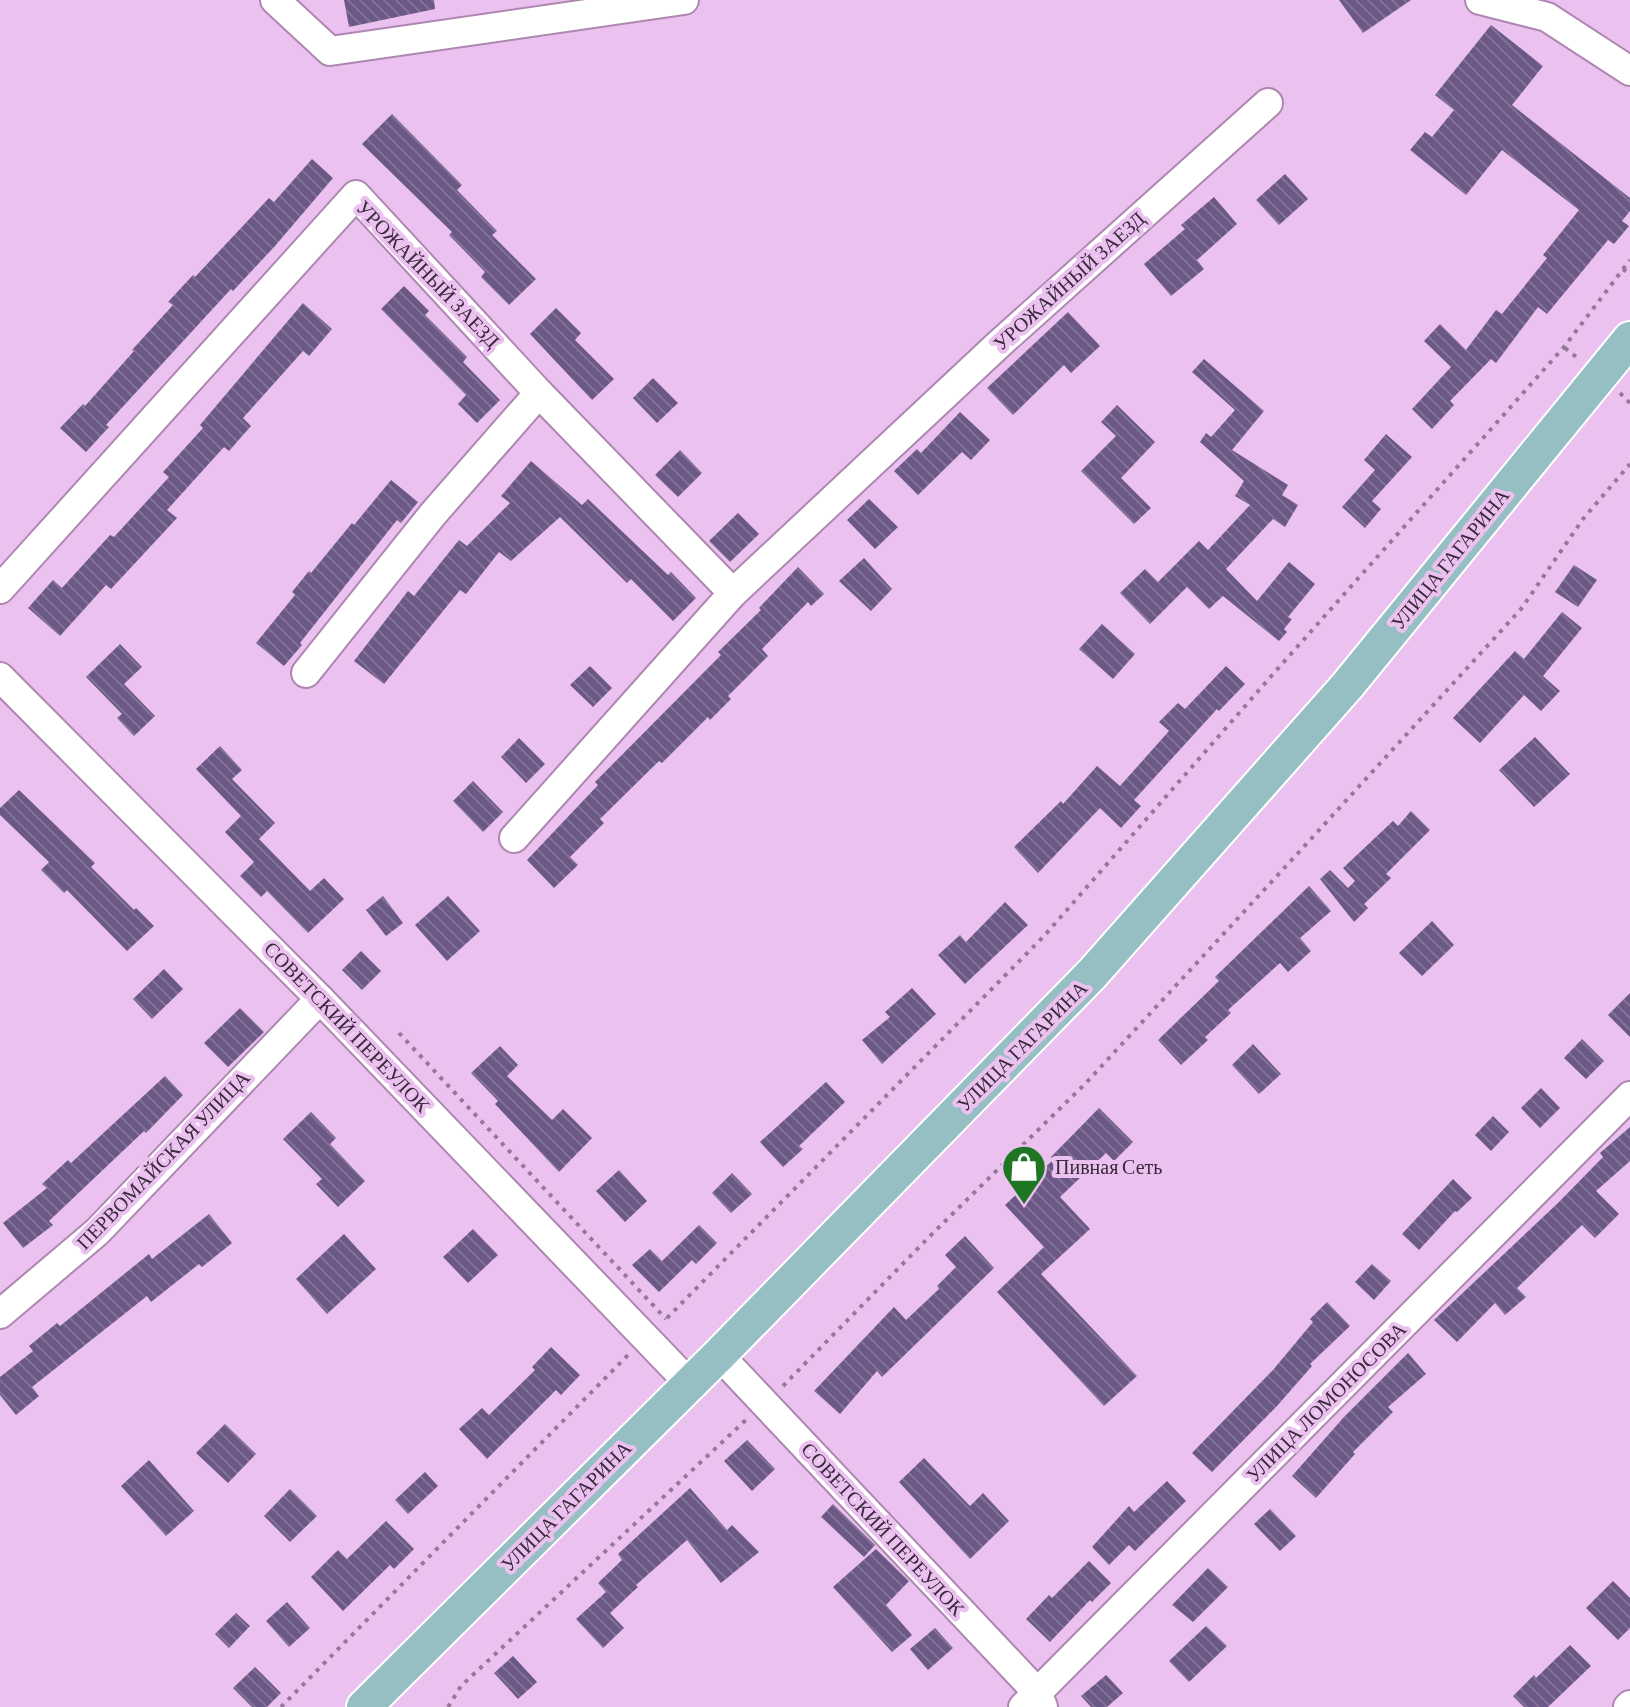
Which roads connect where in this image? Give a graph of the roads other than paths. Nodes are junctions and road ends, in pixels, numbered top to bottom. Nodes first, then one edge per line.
1 (275, 0) edge
2 (684, 0) edge
3 (1480, 0) edge
4 (1630, 71) edge
5 (1268, 103) dead end
6 (1630, 339) edge
7 (539, 393) junction
8 (0, 589) edge
9 (733, 593) junction
10 (306, 673) dead end
11 (0, 677) edge
12 (514, 838) dead end
13 (320, 999) junction
14 (1630, 1096) edge
15 (0, 1314) edge
16 (719, 1355) junction
17 (689, 1383) junction
18 (1034, 1702) edge
19 (364, 1707) edge

1 - 2 street
3 - 4 street
5 - 9 street, УРОЖАЙНЫЙ ЗАЕЗД
6 - 16 main road, УЛИЦА ГАГАРИНА
7 - 8 street, УРОЖАЙНЫЙ ЗАЕЗД
7 - 9 street, УРОЖАЙНЫЙ ЗАЕЗД
7 - 10 street
9 - 12 street, УРОЖАЙНЫЙ ЗАЕЗД
11 - 13 street, СОВЕТСКИЙ ПЕРЕУЛОК
13 - 15 street, ПЕРВОМАЙСКАЯ УЛИЦА
13 - 17 street, СОВЕТСКИЙ ПЕРЕУЛОК
14 - 18 street, УЛИЦА ЛОМОНОСОВА
16 - 17 main road, УЛИЦА ГАГАРИНА
16 - 18 street, СОВЕТСКИЙ ПЕРЕУЛОК
17 - 19 main road, УЛИЦА ГАГАРИНА

